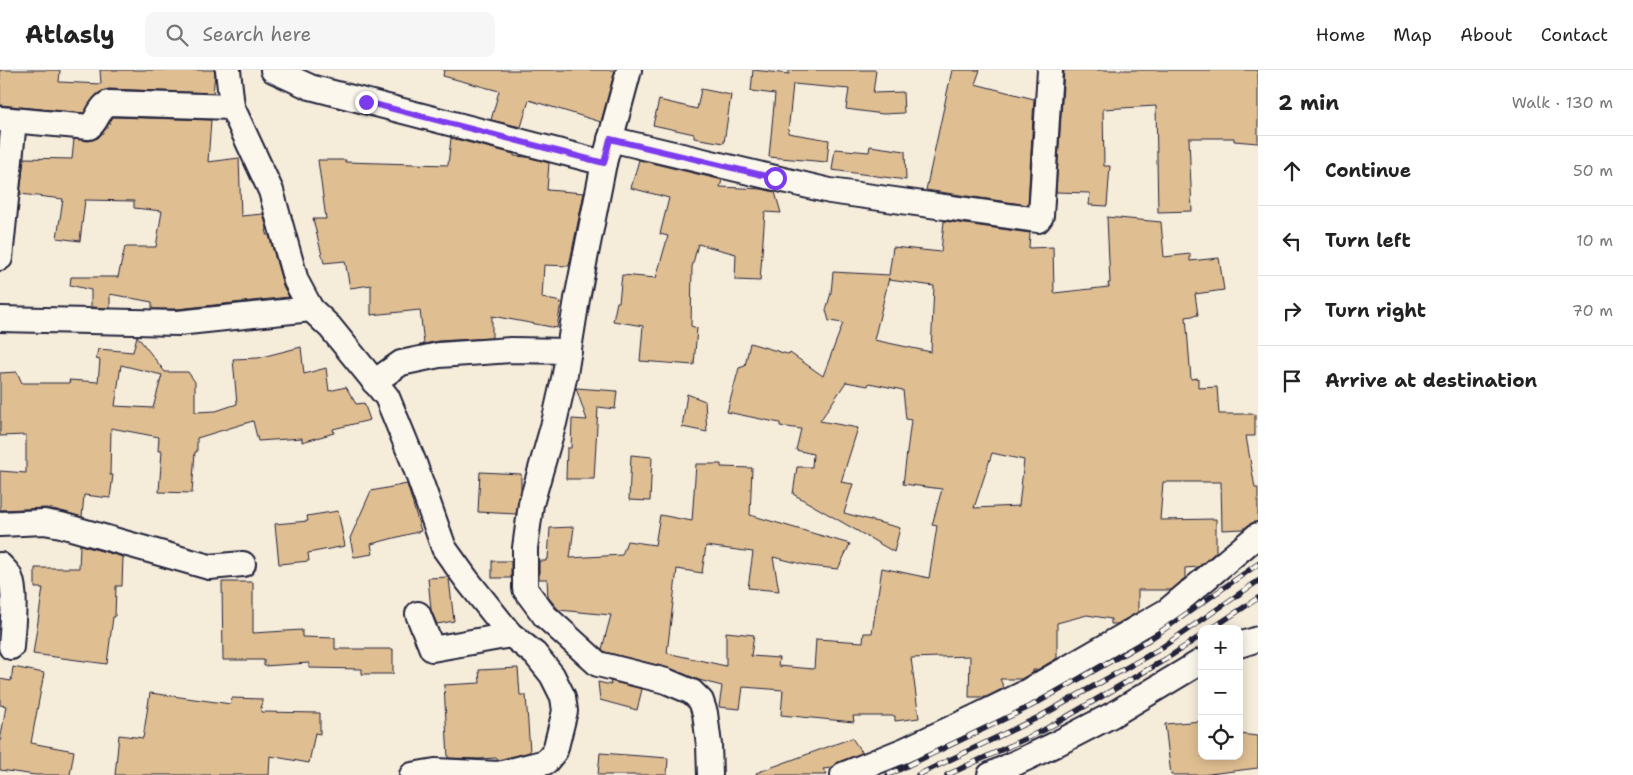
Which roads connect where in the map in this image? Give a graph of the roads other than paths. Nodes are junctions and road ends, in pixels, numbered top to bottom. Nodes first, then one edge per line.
1 (228, 70) edge
2 (273, 70) edge
3 (629, 70) edge
4 (1050, 70) edge
5 (232, 107) junction
6 (7, 120) edge
7 (610, 139) junction
8 (604, 163) junction
9 (0, 258) edge
10 (311, 309) junction
11 (0, 319) edge
12 (570, 351) junction
13 (377, 380) junction
14 (0, 524) edge
15 (1258, 535) edge
16 (243, 564) dead end
17 (0, 565) edge
18 (418, 614) dead end
19 (511, 635) junction
20 (1258, 639) edge
21 (547, 641) junction
22 (1243, 644) edge
23 (11, 647) dead end
24 (1198, 662) edge
25 (412, 775) edge
26 (710, 775) edge
27 (843, 775) edge
28 (990, 775) edge

1 - 5 street
2 - 8 street
3 - 7 street
4 - 7 street
5 - 6 street
5 - 10 street
6 - 9 street
7 - 8 street
8 - 12 street
10 - 11 street
10 - 13 street
12 - 13 street
12 - 21 street
13 - 19 street
14 - 16 street
15 - 27 street
17 - 23 street
18 - 19 street
19 - 21 street
20 - 22 street
21 - 25 street
21 - 26 street
24 - 28 street

